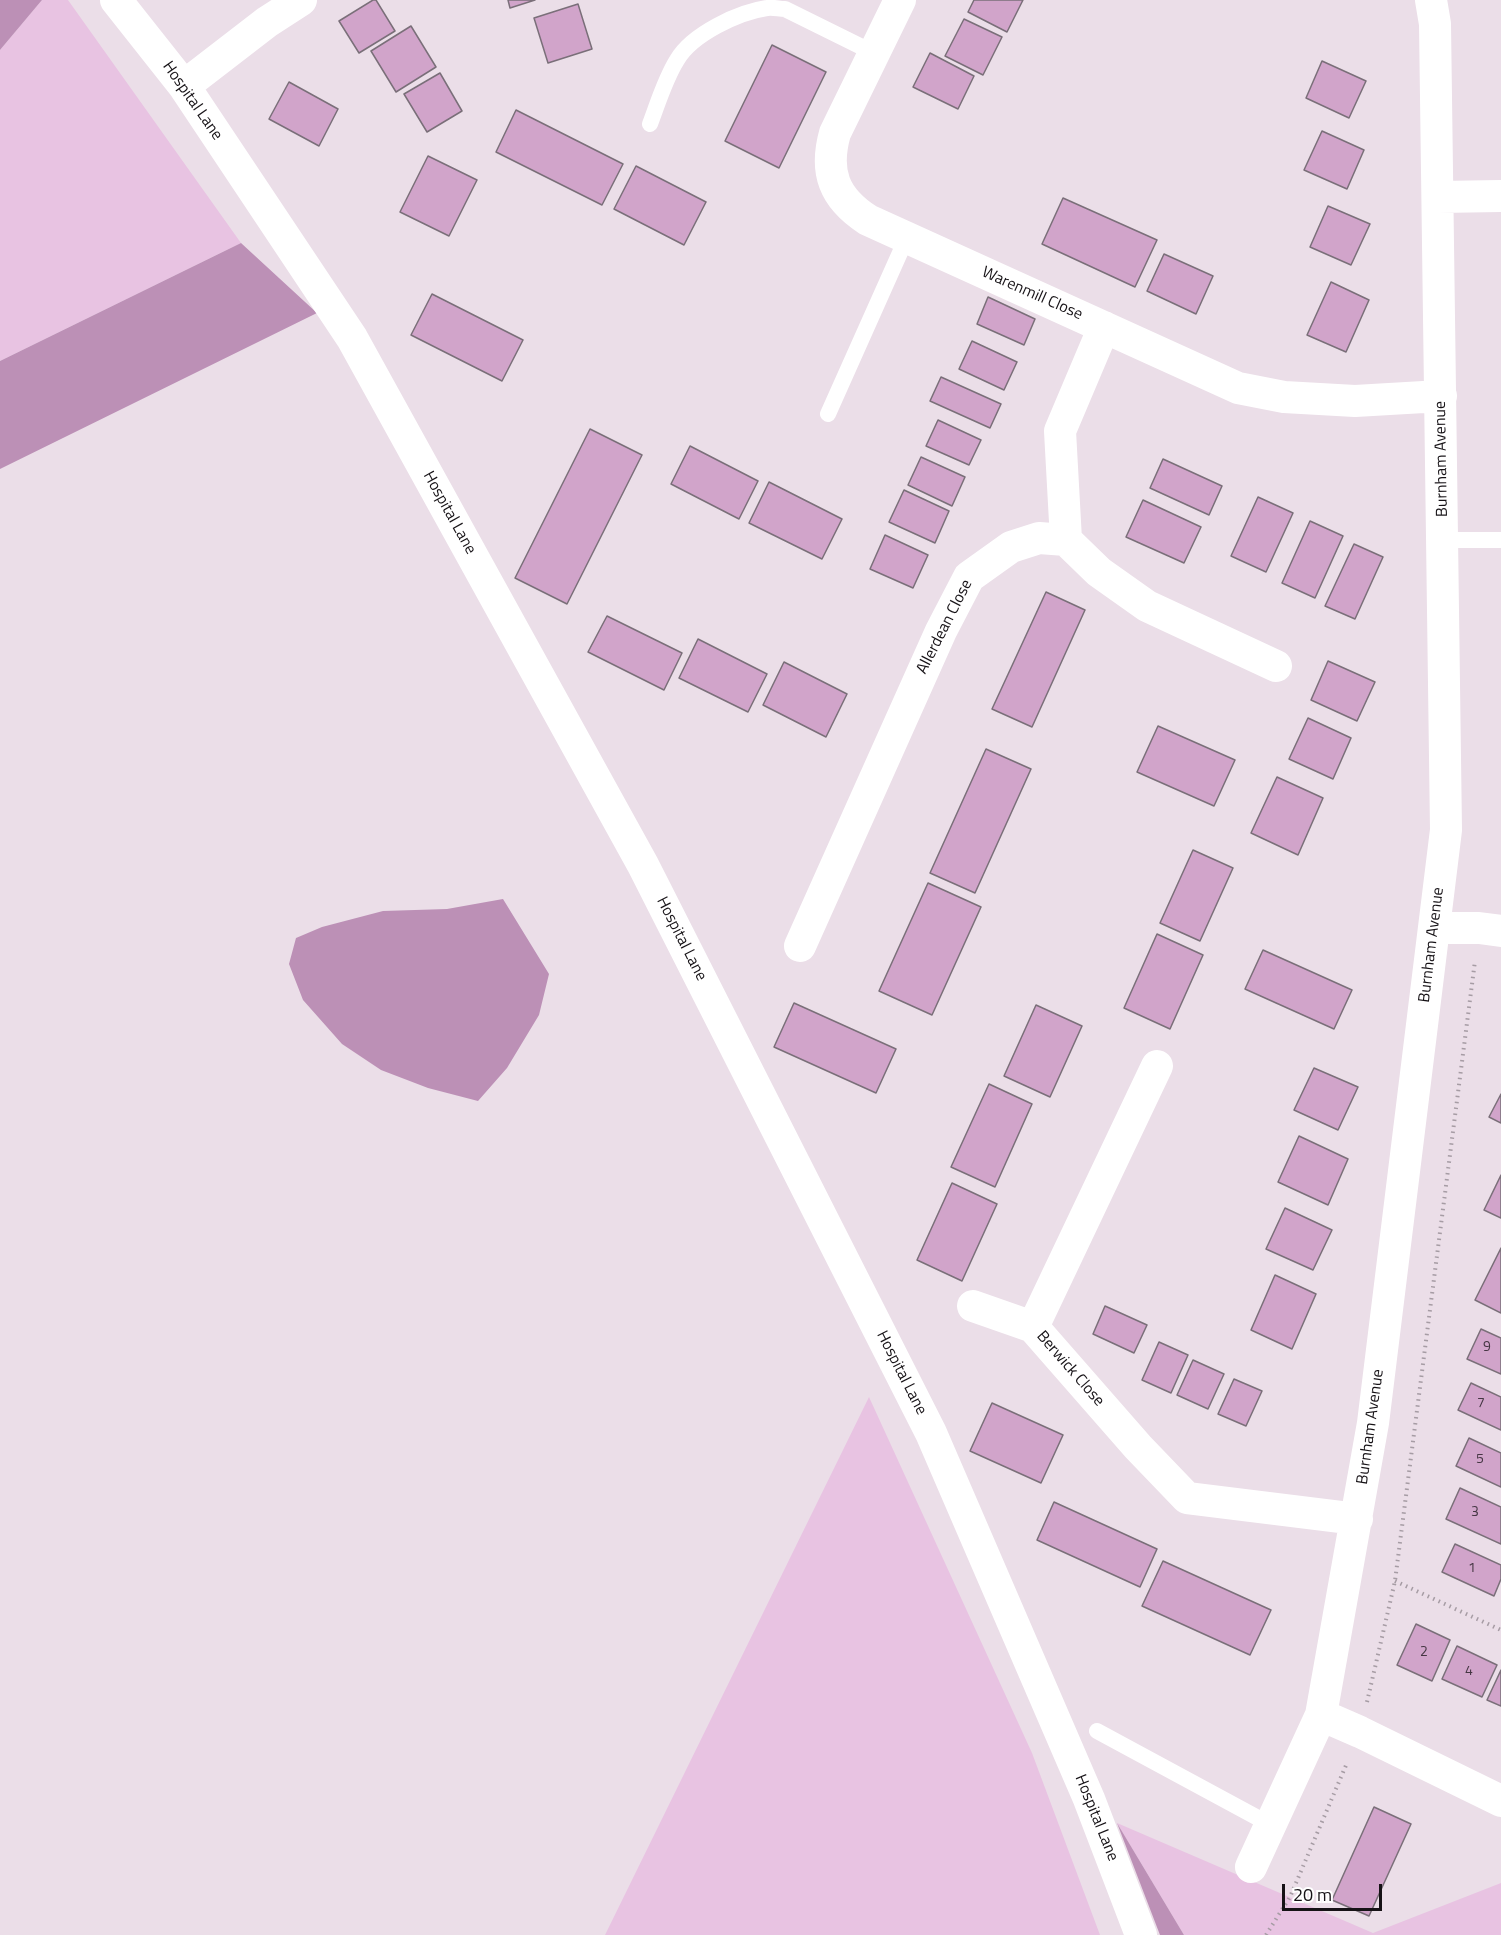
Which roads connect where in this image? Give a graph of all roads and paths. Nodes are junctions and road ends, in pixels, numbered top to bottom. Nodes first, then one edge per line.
1 (116, 0) edge
2 (301, 0) edge
3 (900, 0) edge
4 (1431, 0) edge
5 (874, 53) junction
6 (184, 86) junction
7 (650, 124) dead end
8 (1501, 196) edge
9 (1438, 197) junction
10 (908, 237) junction
11 (1104, 327) junction
12 (1441, 396) junction
13 (828, 414) dead end
14 (1066, 540) junction
15 (1444, 540) junction
16 (1501, 540) edge
17 (1276, 666) dead end
18 (1434, 928) junction
19 (1501, 931) edge
20 (800, 946) dead end
21 (1157, 1066) dead end
22 (973, 1306) dead end
23 (1033, 1327) junction
24 (1357, 1520) junction
25 (1395, 1581) dead end
26 (1501, 1630) edge
27 (1321, 1715) junction
28 (1097, 1731) dead end
29 (1501, 1801) edge
30 (1270, 1825) junction
31 (1251, 1867) dead end
32 (1141, 1935) edge

1 - 6 street, Hospital Lane
2 - 6 street
3 - 5 street, Warenmill Close
4 - 9 street, Burnham Avenue
5 - 7 lane
5 - 10 street, Warenmill Close
6 - 32 street, Hospital Lane
8 - 9 street
9 - 12 street, Burnham Avenue
10 - 11 street, Warenmill Close
10 - 13 lane
11 - 12 street, Warenmill Close
11 - 14 street
12 - 15 street, Burnham Avenue
14 - 17 street
14 - 20 street, Allerdean Close
15 - 16 lane
15 - 18 street, Burnham Avenue
18 - 19 street
18 - 24 street, Burnham Avenue
21 - 23 street, Berwick Close
22 - 23 street
23 - 24 street, Berwick Close
24 - 27 street, Burnham Avenue
25 - 26 path
27 - 29 street
27 - 30 street, Burnham Avenue
28 - 30 lane
30 - 31 street, Burnham Avenue

